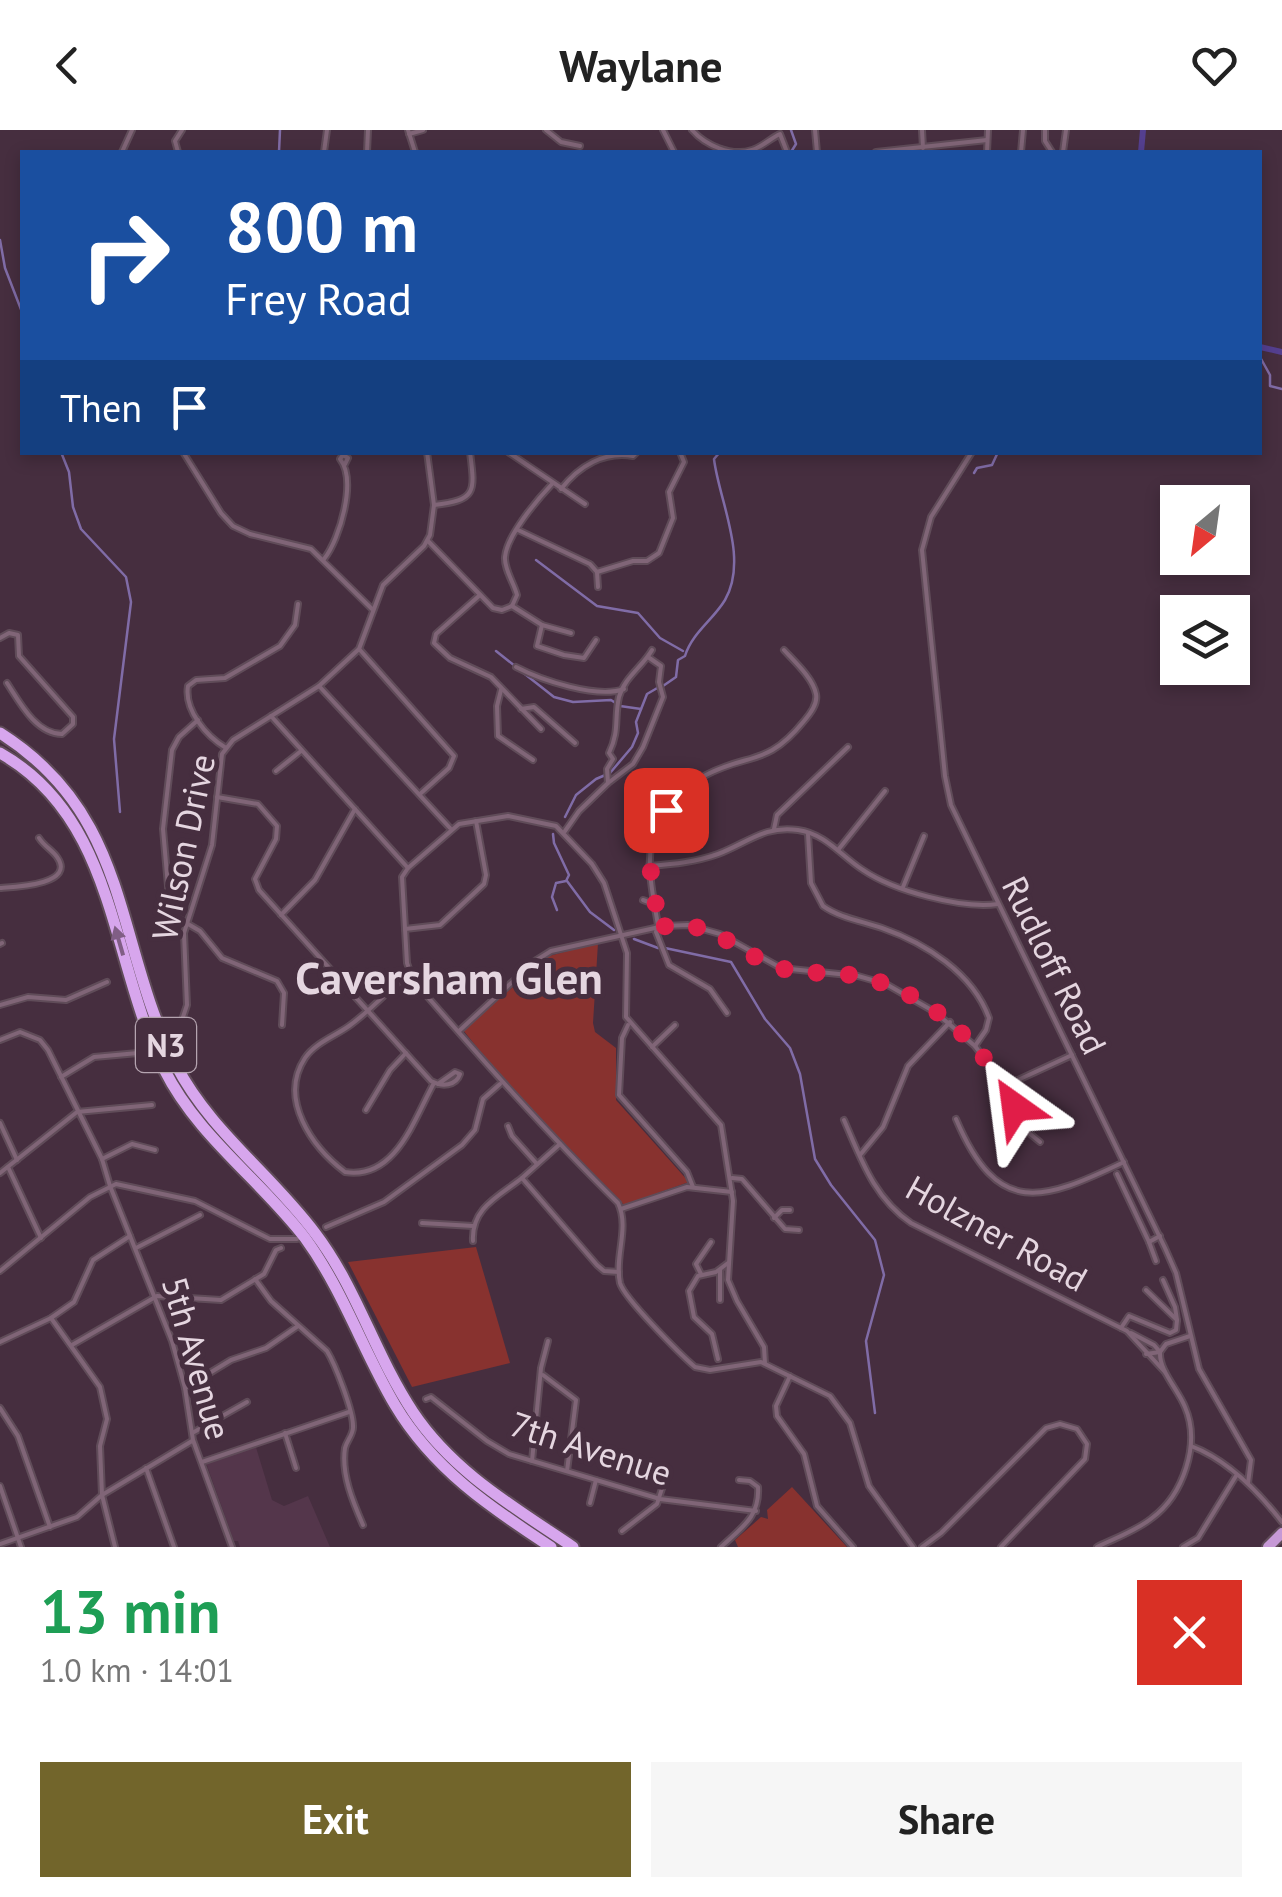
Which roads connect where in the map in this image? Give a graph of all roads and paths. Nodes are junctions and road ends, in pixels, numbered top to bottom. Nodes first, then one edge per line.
1 (423, 130) edge
2 (546, 130) edge
3 (692, 130) edge
4 (922, 130) edge
5 (988, 130) edge
6 (409, 132) edge
7 (988, 140) junction
8 (954, 144) junction
9 (580, 146) dead end
10 (924, 148) junction
11 (726, 150) edge
12 (754, 150) edge
13 (786, 150) edge
14 (900, 150) edge
15 (954, 150) edge
16 (987, 150) edge
17 (186, 455) edge
18 (427, 455) edge
19 (470, 455) edge
20 (512, 455) edge
21 (609, 455) edge
22 (681, 455) edge
23 (970, 455) edge
24 (345, 464) dead end
25 (552, 484) junction
26 (561, 489) junction
27 (584, 504) dead end
28 (434, 505) junction
29 (518, 530) junction
30 (428, 541) junction
31 (324, 559) junction
32 (598, 572) junction
33 (598, 587) dead end
34 (480, 595) junction
35 (298, 604) dead end
36 (512, 606) junction
37 (373, 610) junction
38 (542, 625) junction
39 (572, 633) dead end
40 (0, 638) edge
41 (596, 640) dead end
42 (359, 649) junction
43 (652, 650) dead end
44 (784, 650) dead end
45 (648, 657) junction
46 (516, 667) dead end
47 (7, 683) dead end
48 (319, 686) junction
49 (502, 688) junction
50 (624, 688) junction
51 (521, 709) junction
52 (271, 716) junction
53 (198, 720) junction
54 (542, 728) dead end
55 (0, 736) edge
56 (575, 742) dead end
57 (848, 747) dead end
58 (226, 748) junction
59 (301, 751) junction
60 (0, 753) edge
61 (533, 760) dead end
62 (0, 762) edge
63 (276, 771) dead end
64 (608, 781) junction
65 (884, 791) dead end
66 (420, 794) junction
67 (217, 798) junction
68 (355, 810) junction
69 (476, 820) junction
70 (450, 828) junction
71 (774, 829) junction
72 (564, 832) junction
73 (808, 832) junction
74 (924, 836) dead end
75 (39, 838) dead end
76 (84, 839) junction
77 (838, 850) junction
78 (410, 866) junction
79 (649, 866) junction
80 (903, 887) junction
81 (0, 888) edge
82 (644, 900) dead end
83 (654, 904) junction
84 (998, 904) junction
85 (281, 914) junction
86 (187, 924) junction
87 (657, 928) junction
88 (405, 929) junction
89 (622, 936) junction
90 (409, 972) junction
91 (107, 982) dead end
92 (0, 1004) edge
93 (367, 1010) junction
94 (727, 1013) dead end
95 (950, 1022) junction
96 (630, 1024) junction
97 (282, 1025) dead end
98 (675, 1025) dead end
99 (459, 1031) junction
100 (0, 1040) edge
101 (976, 1046) junction
102 (652, 1048) junction
103 (406, 1053) junction
104 (1072, 1055) junction
105 (61, 1077) junction
106 (501, 1083) junction
107 (1004, 1086) junction
108 (493, 1090) junction
109 (511, 1091) junction
110 (152, 1104) dead end
111 (80, 1110) junction
112 (366, 1110) dead end
113 (956, 1119) dead end
114 (844, 1120) dead end
115 (0, 1123) edge
116 (508, 1126) dead end
117 (1040, 1142) dead end
118 (561, 1143) junction
119 (155, 1150) dead end
120 (860, 1155) junction
121 (102, 1159) junction
122 (17, 1160) junction
123 (1124, 1162) junction
124 (538, 1164) junction
125 (8, 1167) junction
126 (0, 1173) edge
127 (1117, 1174) dead end
128 (522, 1178) junction
129 (732, 1178) junction
130 (110, 1186) junction
131 (692, 1187) junction
132 (732, 1192) junction
133 (621, 1209) junction
134 (790, 1210) dead end
135 (200, 1215) dead end
136 (774, 1218) junction
137 (422, 1222) dead end
138 (472, 1226) junction
139 (326, 1228) dead end
140 (799, 1230) dead end
141 (130, 1236) junction
142 (1160, 1236) junction
143 (41, 1238) junction
144 (297, 1238) dead end
145 (473, 1241) dead end
146 (711, 1242) dead end
147 (1149, 1242) junction
148 (136, 1248) junction
149 (281, 1248) dead end
150 (1156, 1261) dead end
151 (730, 1262) junction
152 (720, 1270) junction
153 (0, 1271) edge
154 (619, 1272) junction
155 (701, 1274) junction
156 (255, 1279) junction
157 (1163, 1280) dead end
158 (1146, 1290) dead end
159 (157, 1296) junction
160 (720, 1300) dead end
161 (50, 1318) junction
162 (1177, 1320) junction
163 (298, 1326) junction
164 (1124, 1330) junction
165 (1190, 1336) junction
166 (548, 1340) dead end
167 (1145, 1340) junction
168 (0, 1342) edge
169 (1170, 1343) junction
170 (72, 1345) junction
171 (1160, 1352) junction
172 (1146, 1354) junction
173 (718, 1360) dead end
174 (765, 1364) junction
175 (1165, 1372) junction
176 (543, 1376) junction
177 (790, 1376) junction
178 (185, 1388) junction
179 (426, 1399) dead end
180 (246, 1402) dead end
181 (0, 1408) edge
182 (350, 1412) junction
183 (192, 1432) junction
184 (285, 1433) junction
185 (193, 1440) junction
186 (1192, 1446) junction
187 (632, 1460) dead end
188 (532, 1461) junction
189 (202, 1462) junction
190 (146, 1468) junction
191 (296, 1468) dead end
192 (567, 1472) junction
193 (1237, 1476) junction
194 (596, 1480) junction
195 (739, 1480) dead end
196 (1248, 1483) junction
197 (0, 1486) edge
198 (102, 1496) junction
199 (660, 1499) junction
200 (590, 1503) dead end
201 (747, 1510) junction
202 (756, 1511) junction
203 (750, 1521) junction
204 (1282, 1522) edge
205 (363, 1525) dead end
206 (50, 1526) junction
207 (622, 1531) dead end
208 (1282, 1533) edge
209 (18, 1538) junction
210 (727, 1542) junction
211 (0, 1544) edge
212 (21, 1547) edge
213 (115, 1547) edge
214 (174, 1547) edge
215 (232, 1547) edge
216 (552, 1547) edge
217 (573, 1547) edge
218 (721, 1547) edge
219 (732, 1547) edge
220 (853, 1547) edge
221 (913, 1547) edge
222 (922, 1547) edge
223 (1001, 1547) edge
224 (1097, 1547) edge
225 (1183, 1547) edge
226 (1268, 1547) edge

1 - 6 street
2 - 9 street
3 - 11 street
4 - 10 street
5 - 7 street
7 - 8 street
7 - 16 street
8 - 10 street
8 - 15 street
10 - 14 street
12 - 13 street
17 - 31 street
18 - 28 street
19 - 28 street
20 - 25 street
21 - 26 street
22 - 32 street
23 - 84 street, Rudloff Road
24 - 31 street
25 - 26 street
25 - 29 street
26 - 27 street
28 - 30 street
29 - 32 street
29 - 36 street
30 - 34 street
30 - 37 street, Wilson Drive
31 - 37 street
32 - 33 street
34 - 36 street
34 - 49 street
35 - 53 street
36 - 38 street
37 - 42 street, Wilson Drive
38 - 39 street
38 - 41 street
40 - 47 street
42 - 48 street, Wilson Drive
42 - 66 street
43 - 45 street
44 - 79 street
45 - 50 street
45 - 64 street
46 - 50 street
48 - 52 street, Wilson Drive
48 - 66 street
49 - 51 street
49 - 61 street
50 - 64 street
51 - 54 street
51 - 56 street
52 - 58 street, Wilson Drive
52 - 59 street
53 - 58 street
53 - 86 street
55 - 217 highway, N3
57 - 71 street
58 - 67 street, Wilson Drive
59 - 63 street
59 - 68 street
60 - 76 highway, N3
62 - 76 highway
64 - 72 street
65 - 77 street
66 - 70 street
67 - 85 street
67 - 86 street, Wilson Drive
68 - 78 street
68 - 85 street
69 - 70 street
69 - 72 street
69 - 88 street
70 - 78 street
71 - 73 street
71 - 79 street
72 - 89 street
73 - 77 street
73 - 101 street
74 - 80 street
75 - 81 street
216 -> 76 highway, N3
77 - 80 street
78 - 88 street
79 - 83 street
80 - 84 street
82 - 83 street
83 - 87 street
84 - 104 street, Rudloff Road
85 - 93 street
86 - 97 street
86 - 105 street, Wilson Drive, bridge
87 - 89 street
87 - 94 street
87 - 95 street
88 - 90 street
89 - 96 street
89 - 99 street
90 - 93 street
90 - 99 street
91 - 92 street
93 - 103 street
93 - 103 street
95 - 101 street
95 - 120 street
96 - 102 street
96 - 131 street
98 - 102 street
99 - 106 street
100 - 105 street, 5th Avenue
101 - 107 street
102 - 129 street
103 - 112 street
104 - 107 street
104 - 123 street, Rudloff Road
105 - 111 street, 5th Avenue
106 - 108 street
106 - 109 street
107 - 117 street
108 - 109 street
108 - 139 street
109 - 118 street
110 - 111 street
111 - 121 street, 5th Avenue
111 - 122 street
113 - 123 street
114 - 120 street, Holzner Road
115 - 122 street
116 - 124 street
118 - 124 street
118 - 133 street
119 - 121 street
120 - 164 street, Holzner Road
121 - 130 street, 5th Avenue
122 - 125 street
123 - 142 street, Rudloff Road
124 - 128 street
125 - 126 street
125 - 143 street
127 - 147 street
128 - 138 street
128 - 154 street
129 - 132 street
129 - 136 street
130 - 141 street, 5th Avenue
130 - 143 street
130 - 144 street
131 - 132 street
131 - 133 street
132 - 151 street
133 - 154 street
134 - 136 street
135 - 148 street
136 - 140 street
137 - 138 street
138 - 145 street
141 - 148 street, 5th Avenue
141 - 161 street
142 - 147 street
142 - 165 street, Rudloff Road
143 - 153 street
146 - 155 street
147 - 150 street
148 - 159 street, 5th Avenue
149 - 156 street
151 - 152 street
151 - 174 street
152 - 155 street
152 - 160 street
154 - 174 street
155 - 173 street
156 - 159 street
156 - 163 street
157 - 162 street
158 - 162 street
159 - 170 street
159 - 178 street, 5th Avenue
161 - 168 street
161 - 170 street
162 - 164 street
163 - 178 street
163 - 182 street
164 - 167 street
164 - 172 street, Holzner Road
165 - 169 street
165 - 196 street, Rudloff Road
166 - 176 street
167 - 169 street
167 - 171 street
169 - 171 street
170 - 198 street
171 - 172 street
171 - 175 street
172 - 175 street, Holzner Road
174 - 177 street
175 - 186 street
176 - 188 street
176 - 192 street
177 - 220 street
177 - 221 street
178 - 183 street, 5th Avenue
179 - 188 street, 7th Avenue
180 - 183 street
181 - 206 street
182 - 184 street
182 - 205 street
183 - 185 street, 5th Avenue
184 - 189 street
184 - 191 street
185 - 189 street, 5th Avenue
185 - 190 street
186 - 193 street
186 - 224 street
187 - 199 street
188 - 192 street, 7th Avenue
189 - 215 street, 5th Avenue
190 - 198 street
190 - 214 street
192 - 194 street, 7th Avenue
193 - 196 street
193 - 225 street
194 - 199 street, 7th Avenue
194 - 200 street
195 - 202 street
196 - 204 street
197 - 209 street
198 - 206 street
198 - 213 street
199 - 201 street, 7th Avenue
199 - 207 street
201 - 202 street, 7th Avenue
201 - 203 street
202 - 203 street
203 - 210 street
206 - 209 street
208 - 226 highway
209 - 211 street
209 - 212 street
210 - 218 street
210 - 219 street
222 - 223 street

